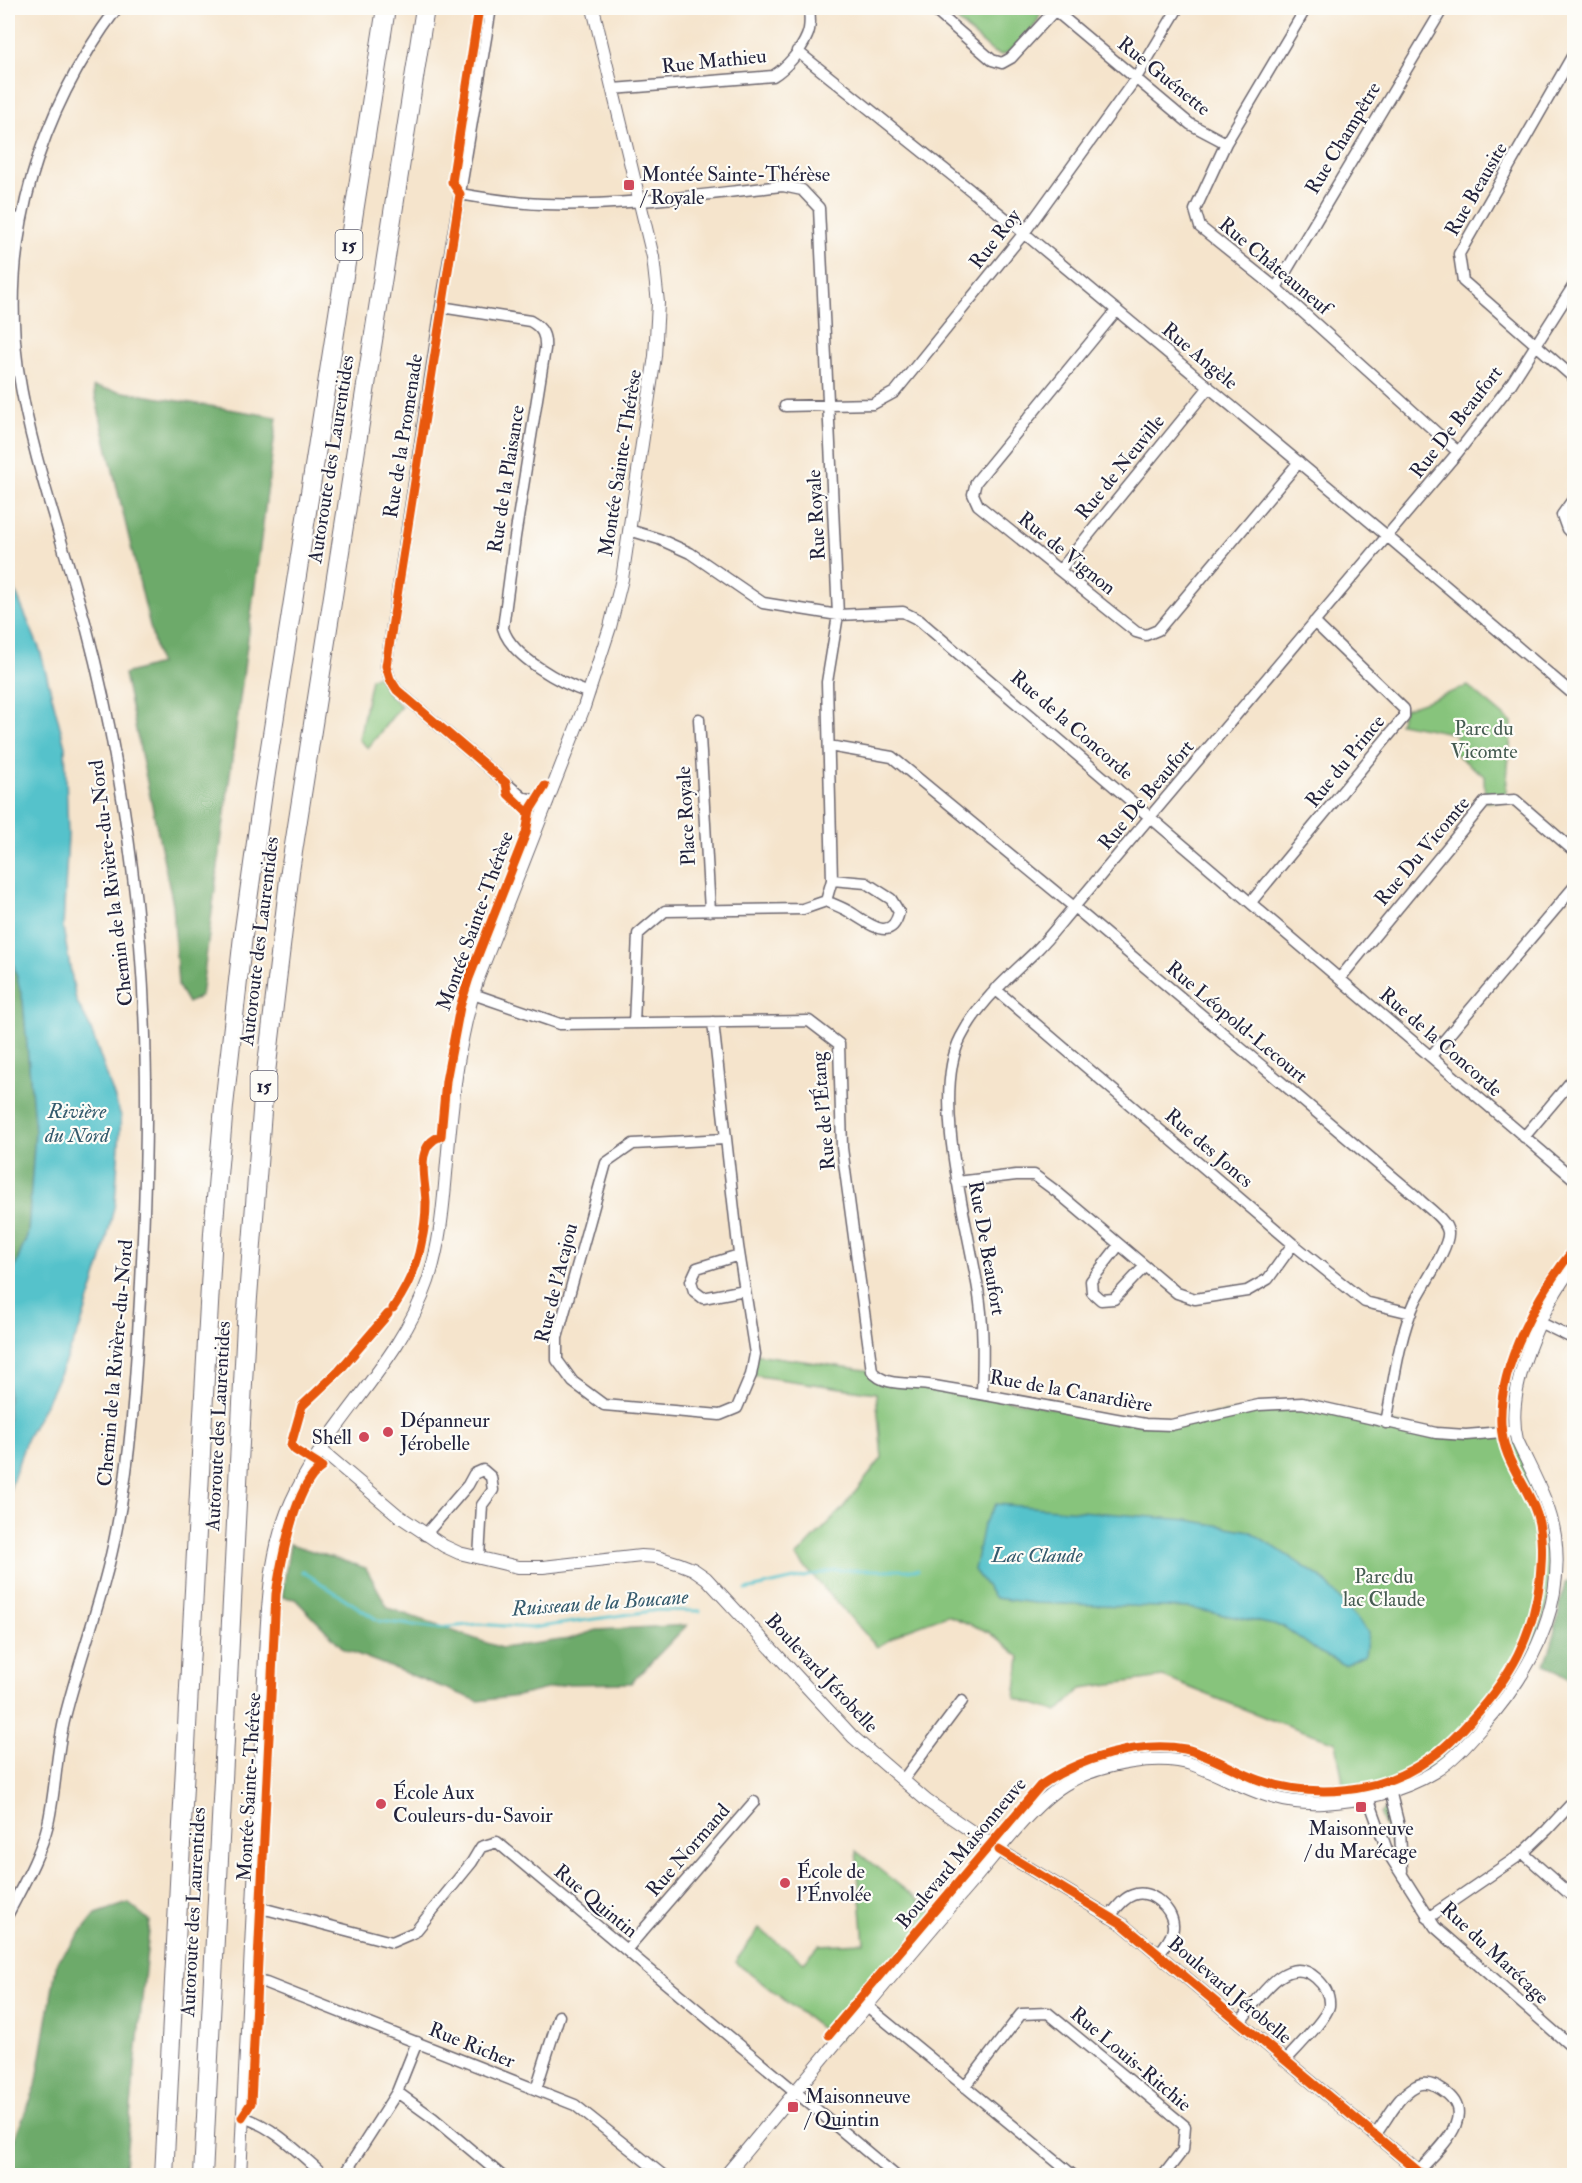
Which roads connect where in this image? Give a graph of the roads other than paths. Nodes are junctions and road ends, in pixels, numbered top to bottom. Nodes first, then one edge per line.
1 (117, 8) edge
2 (387, 8) edge
3 (425, 8) edge
4 (491, 8) edge
5 (593, 8) edge
6 (809, 8) edge
7 (933, 8) edge
8 (1053, 8) edge
9 (1179, 8) edge
10 (1306, 8) edge
11 (1443, 8) edge
12 (797, 51) junction
13 (1573, 59) edge
14 (1136, 78) junction
15 (613, 89) junction
16 (1226, 143) junction
17 (460, 194) junction
18 (640, 200) junction
19 (8, 218) edge
20 (21, 219) junction
21 (13, 230) edge
22 (1024, 233) junction
23 (1575, 285) edge
24 (1276, 288) junction
25 (441, 307) junction
26 (1117, 310) junction
27 (1536, 345) junction
28 (1575, 378) edge
29 (1209, 387) junction
30 (829, 404) junction
31 (785, 406) dead end
32 (1458, 452) junction
33 (1299, 462) junction
34 (1575, 498) edge
35 (629, 530) junction
36 (1387, 536) junction
37 (1575, 536) edge
38 (1060, 570) junction
39 (838, 615) junction
40 (1314, 622) junction
41 (589, 693) junction
42 (1575, 695) edge
43 (699, 718) dead end
44 (829, 746) junction
45 (547, 803) junction
46 (1151, 816) junction
47 (1575, 851) edge
48 (832, 880) junction
49 (1575, 887) edge
50 (826, 901) junction
51 (1251, 903) junction
52 (1074, 907) junction
53 (710, 911) junction
54 (1340, 978) junction
55 (995, 989) junction
56 (473, 994) junction
57 (713, 1022) junction
58 (634, 1023) junction
59 (1431, 1056) junction
60 (1575, 1078) edge
61 (1524, 1137) junction
62 (725, 1139) junction
63 (1575, 1179) edge
64 (957, 1182) junction
65 (1293, 1244) junction
66 (1119, 1245) junction
67 (739, 1255) junction
68 (1575, 1265) edge
69 (1145, 1266) junction
70 (745, 1290) junction
71 (1411, 1313) junction
72 (1539, 1322) junction
73 (1575, 1339) edge
74 (872, 1371) joint
75 (982, 1394) junction
76 (1386, 1423) junction
77 (1514, 1431) junction
78 (321, 1450) junction
79 (425, 1535) junction
80 (479, 1558) junction
81 (962, 1701) dead end
82 (903, 1780) junction
83 (1390, 1791) junction
84 (1368, 1797) junction
85 (1575, 1801) edge
86 (754, 1802) dead end
87 (999, 1850) junction
88 (1523, 1852) junction
89 (1402, 1874) junction
90 (1575, 1898) edge
91 (253, 1908) junction
92 (8, 1914) edge
93 (1109, 1917) junction
94 (1428, 1918) junction
95 (626, 1950) junction
96 (1159, 1953) junction
97 (249, 1978) junction
98 (867, 2006) junction
99 (559, 2016) dead end
100 (1240, 2022) junction
101 (417, 2042) junction
102 (1575, 2049) edge
103 (1286, 2060) junction
104 (965, 2087) junction
105 (536, 2090) junction
106 (796, 2091) junction
107 (397, 2092) junction
108 (242, 2117) junction
109 (1375, 2135) junction
110 (1422, 2173) edge
111 (164, 2175) edge
112 (203, 2175) edge
113 (240, 2175) edge
114 (325, 2175) edge
115 (343, 2175) edge
116 (502, 2175) edge
117 (664, 2175) edge
118 (725, 2175) edge
119 (896, 2175) edge
120 (1074, 2175) edge
121 (1163, 2175) edge

1 - 20 street, Chemin de la Rivière-du-Nord
2 - 111 highway, Autoroute des Laurentides / 15
3 - 112 highway, Autoroute des Laurentides / 15
4 - 17 street, Rue de la Promenade
5 - 15 street, Montée Sainte-Thérèse
6 - 12 street, Rue Mathieu
7 - 8 street, Rue Guénette
8 - 14 street, Rue Guénette
9 - 14 street, Rue Roy
10 - 16 street, Rue Châteauneuf
11 - 24 street, Rue Champêtre
12 - 15 street, Rue Mathieu
12 - 22 street, Rue Angèle
13 - 27 street, Rue Beausite
14 - 16 street, Rue Guénette
14 - 22 street, Rue Roy
15 - 18 street, Montée Sainte-Thérèse
16 - 24 street, Rue Châteauneuf
17 - 18 street, Rue Royale
17 - 25 street, Rue de la Promenade
18 - 30 street, Rue Royale
18 - 35 street, Montée Sainte-Thérèse
19 - 20 street
20 - 21 street, Chemin de la Rivière-du-Nord
21 - 92 street, Chemin de la Rivière-du-Nord
22 - 26 street, Rue Angèle
22 - 30 street, Rue Roy
23 - 27 street, Rue De Beaufort
24 - 32 street, Rue Châteauneuf
25 - 41 street, Rue de la Plaisance
25 - 45 street, Rue de la Promenade
26 - 29 street, Rue Angèle
26 - 38 street, Rue de Vignon
27 - 28 street, Rue Beausite
27 - 32 street, Rue De Beaufort
29 - 33 street, Rue Angèle
29 - 38 street, Rue de Neuville
30 - 31 street, Rue Roy
30 - 39 street, Rue Royale
32 - 36 street, Rue De Beaufort
33 - 36 street, Rue Angèle
33 - 38 street, Rue de Vignon
34 - 37 street
35 - 39 street, Rue de la Concorde
35 - 41 street, Montée Sainte-Thérèse
36 - 40 street, Rue De Beaufort
36 - 42 street, Rue Angèle
39 - 44 street, Rue Royale
39 - 46 street, Rue de la Concorde
40 - 46 street, Rue De Beaufort
40 - 51 street, Rue du Prince
41 - 45 street, Montée Sainte-Thérèse
43 - 53 street, Place Royale
44 - 48 street, Rue Royale
44 - 52 street, Rue Léopold-Lecourt
45 - 56 street, Montée Sainte-Thérèse
46 - 51 street, Rue de la Concorde
46 - 52 street, Rue De Beaufort
47 - 54 street, Rue Du Vicomte
48 - 50 street, Rue Royale
48 - 50 street
49 - 59 street
50 - 53 street
51 - 54 street, Rue de la Concorde
52 - 55 street, Rue De Beaufort
52 - 71 street, Rue Léopold-Lecourt
53 - 58 street
54 - 59 street, Rue de la Concorde
55 - 64 street, Rue De Beaufort
55 - 65 street, Rue des Joncs
56 - 58 street, Rue de l'Étang
56 - 78 street, Montée Sainte-Thérèse
57 - 58 street, Rue de l'Étang
57 - 62 street, Rue de l'Acajou
57 - 74 street, Rue de l'Étang
59 - 61 street, Rue de la Concorde
60 - 61 street
61 - 63 street, Rue de la Concorde
62 - 67 street, Rue de l'Acajou
62 - 70 street, Rue de l'Acajou
64 - 66 street
64 - 75 street, Rue De Beaufort
65 - 69 street
65 - 71 street, Rue des Joncs
66 - 69 street
66 - 69 street
67 - 70 street, Rue de l'Acajou
67 - 70 street
68 - 72 street, Boulevard Maisonneuve
71 - 76 street, Rue Léopold-Lecourt
72 - 73 street
72 - 77 street, Boulevard Maisonneuve
74 - 75 street, Rue de la Canardière
75 - 76 street, Rue de la Canardière
76 - 77 street, Rue de la Canardière
77 - 83 street, Boulevard Maisonneuve
78 - 79 street, Boulevard Jérobelle
78 - 91 street, Montée Sainte-Thérèse
79 - 80 street, Boulevard Jérobelle
79 - 80 street
80 - 82 street, Boulevard Jérobelle
81 - 82 street
82 - 87 street, Boulevard Jérobelle
83 - 84 street, Boulevard Maisonneuve
83 - 89 street, Rue du Marécage
84 - 87 street, Boulevard Maisonneuve
84 - 89 street, Rue du Marécage
85 - 88 street
86 - 95 street, Rue Normand
87 - 93 street, Boulevard Jérobelle
87 - 98 street, Boulevard Maisonneuve
88 - 90 street
88 - 94 street
89 - 94 street, Rue du Marécage
91 - 95 street, Rue Quintin
91 - 97 street, Montée Sainte-Thérèse
93 - 96 street, Boulevard Jérobelle
93 - 96 street, Boulevard Jérobelle
94 - 102 street, Rue du Marécage
95 - 106 street, Rue Quintin
96 - 100 street, Boulevard Jérobelle
97 - 101 street, Rue Richer
97 - 108 street, Montée Sainte-Thérèse
98 - 104 street
98 - 106 street, Boulevard Maisonneuve
99 - 105 street
100 - 103 street, Boulevard Jérobelle
100 - 103 street, Boulevard Jérobelle
101 - 105 street, Rue Richer
101 - 107 street
103 - 109 street, Boulevard Jérobelle
104 - 120 street
104 - 121 street, Rue Louis-Ritchie
105 - 117 street, Rue Richer
106 - 118 street, Boulevard Maisonneuve
106 - 119 street, Rue Quintin
107 - 115 street
107 - 116 street
108 - 113 street, Montée Sainte-Thérèse
108 - 114 street
109 - 110 street, Boulevard Jérobelle
109 - 110 street, Boulevard Jérobelle

